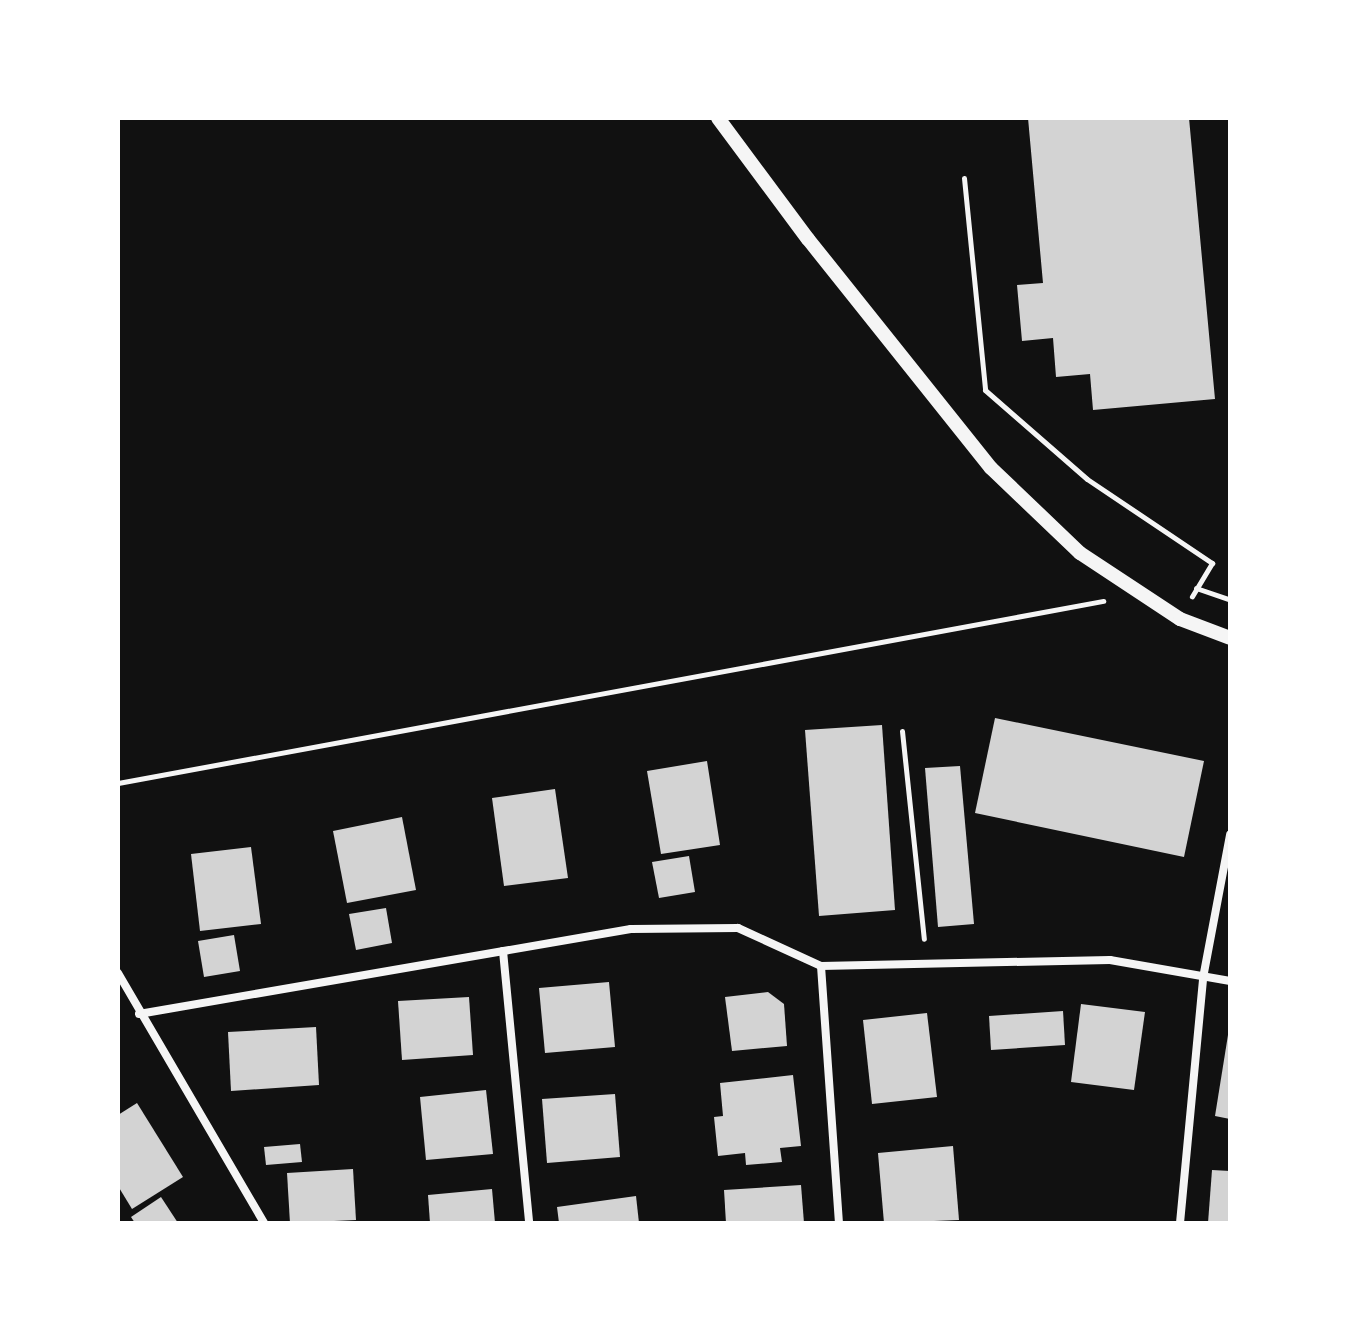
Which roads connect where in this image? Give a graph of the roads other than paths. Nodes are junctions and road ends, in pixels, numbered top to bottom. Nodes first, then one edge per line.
1 (718, 118) edge
2 (1230, 638) edge
3 (1230, 835) edge
4 (503, 951) junction
5 (821, 966) junction
6 (118, 973) edge
7 (1203, 978) junction
8 (1230, 981) edge
9 (139, 1014) junction
10 (264, 1223) edge
11 (529, 1223) edge
12 (839, 1223) edge
13 (1180, 1223) edge

1 - 2 street
3 - 7 street
4 - 5 street
4 - 9 street
4 - 11 street
5 - 7 street
5 - 12 street
6 - 9 street
7 - 8 street
7 - 13 street
9 - 10 street

